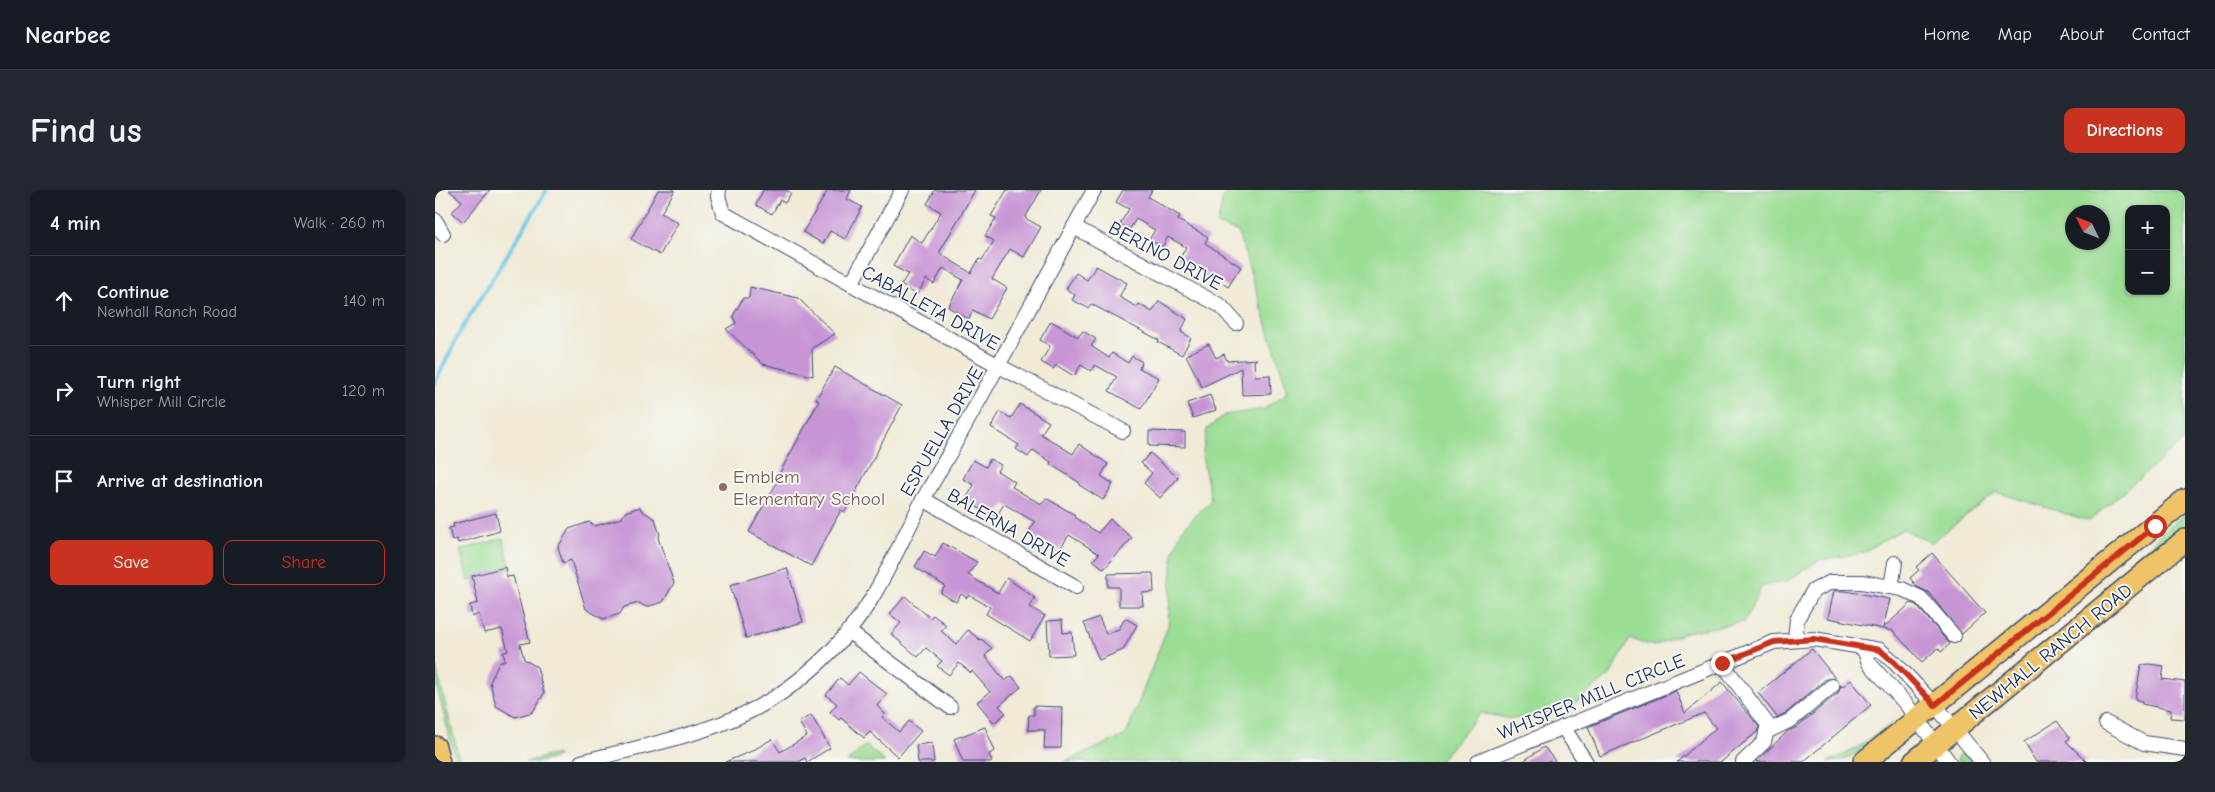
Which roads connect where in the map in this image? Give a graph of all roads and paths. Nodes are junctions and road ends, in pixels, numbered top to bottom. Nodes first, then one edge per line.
1 (719, 190) edge
2 (902, 190) edge
3 (1094, 190) edge
4 (435, 220) edge
5 (1074, 227) junction
6 (443, 234) dead end
7 (851, 284) junction
8 (1236, 323) dead end
9 (999, 366) junction
10 (1123, 431) dead end
11 (923, 499) junction
12 (2185, 500) edge
13 (2185, 540) edge
14 (1895, 563) dead end
15 (1076, 587) dead end
16 (1891, 587) junction
17 (848, 631) junction
18 (1954, 636) dead end
19 (1795, 640) junction
20 (1863, 647) junction
21 (1722, 663) junction
22 (1832, 686) dead end
23 (1935, 705) junction
24 (949, 707) dead end
25 (1917, 719) junction
26 (2106, 723) dead end
27 (1563, 727) junction
28 (1954, 729) junction
29 (1767, 732) junction
30 (1936, 744) junction
31 (435, 747) edge
32 (2185, 750) edge
33 (439, 762) edge
34 (581, 762) edge
35 (1478, 762) edge
36 (1586, 762) edge
37 (1743, 762) edge
38 (1864, 762) edge
39 (1914, 762) edge
40 (1949, 762) edge
41 (1982, 762) edge

1 - 7 street, CABALLETA DRIVE
2 - 7 street
3 - 5 street, ESPUELLA DRIVE
4 - 6 street
5 - 8 street, BERINO DRIVE
5 - 9 street, ESPUELLA DRIVE
7 - 9 street, CABALLETA DRIVE
9 - 10 street, CABALLETA DRIVE
9 - 11 street, ESPUELLA DRIVE
11 - 15 street, BALERNA DRIVE
11 - 17 street, ESPUELLA DRIVE
12 - 23 main road, NEWHALL RANCH ROAD
13 - 28 main road, NEWHALL RANCH ROAD
14 - 16 street
16 - 18 street
16 - 19 street
17 - 24 street
17 - 34 street, ESPUELLA DRIVE
19 - 20 street, WHISPER MILL CIRCLE
19 - 21 street, WHISPER MILL CIRCLE
20 - 23 street, WHISPER MILL CIRCLE
20 - 25 street
21 - 27 street, WHISPER MILL CIRCLE
21 - 29 street
22 - 29 street
23 - 25 main road, NEWHALL RANCH ROAD
23 - 28 street, WHISPER MILL CIRCLE
25 - 30 street
25 - 38 main road, NEWHALL RANCH ROAD
26 - 32 street
27 - 35 street, WHISPER MILL CIRCLE
27 - 36 street
28 - 30 main road, NEWHALL RANCH ROAD
28 - 41 street, WHISPER MILL CIRCLE
29 - 37 street
30 - 39 main road, NEWHALL RANCH ROAD
30 - 40 street
31 - 33 main road

